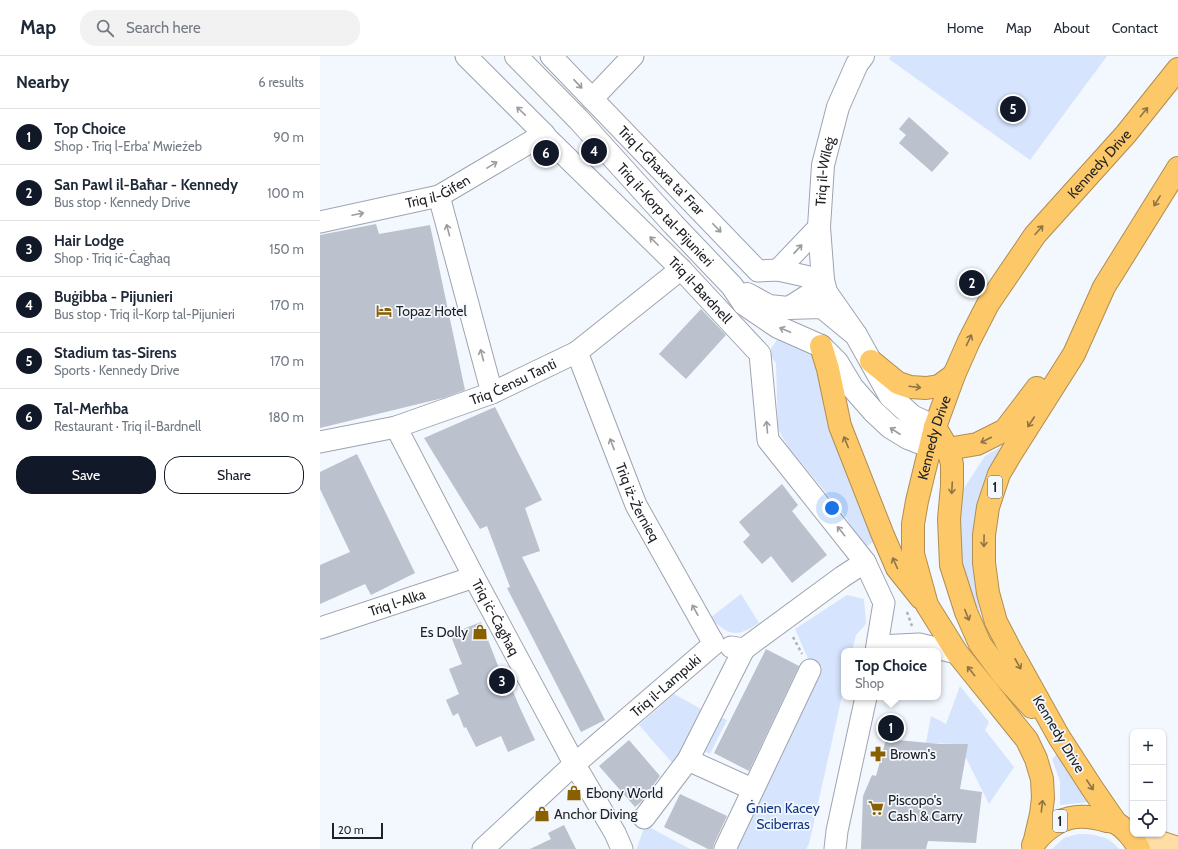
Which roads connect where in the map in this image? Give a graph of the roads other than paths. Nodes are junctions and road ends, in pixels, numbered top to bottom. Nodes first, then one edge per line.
1 (466, 56) edge
2 (516, 56) edge
3 (551, 56) edge
4 (633, 56) edge
5 (863, 56) edge
6 (1178, 69) edge
7 (592, 99) junction
8 (544, 134) junction
9 (1178, 168) edge
10 (439, 196) junction
11 (320, 222) edge
12 (818, 227) junction
13 (1124, 253) junction
14 (681, 269) junction
15 (778, 270) junction
16 (732, 286) junction
17 (824, 291) junction
18 (821, 346) junction
19 (577, 352) junction
20 (871, 361) junction
21 (954, 376) junction
22 (492, 393) junction
23 (396, 427) junction
24 (938, 441) junction
25 (320, 442) edge
26 (865, 562) junction
27 (474, 577) junction
28 (927, 605) junction
29 (320, 628) edge
30 (714, 644) junction
31 (877, 648) edge
32 (936, 648) edge
33 (744, 649) junction
34 (941, 649) edge
35 (957, 653) junction
36 (810, 670) dead end
37 (865, 700) edge
38 (1059, 737) junction
39 (688, 760) junction
40 (575, 765) junction
41 (752, 789) junction
42 (644, 818) dead end
43 (1127, 830) edge
44 (833, 843) edge
45 (1032, 846) edge
46 (1178, 848) edge
47 (483, 849) edge
48 (622, 849) edge
49 (724, 849) edge
50 (1139, 849) edge

8 -> 1 street, Triq il-Bardnell
2 - 16 street, Triq il-Korp tal-Pijunieri
3 -> 7 street, Triq l-Għaxra ta' Frar
4 - 7 street
5 - 12 street, Triq il-Wileġ
21 -> 6 highway, Kennedy Drive / 1
7 -> 15 street, Triq l-Għaxra ta' Frar
10 -> 8 street, Triq il-Ġifen
14 -> 8 street, Triq il-Bardnell
9 -> 13 highway, Kennedy Drive / 1
11 -> 10 street, Triq il-Ġifen
22 -> 10 street
15 -> 12 street
12 - 17 street, Triq il-Wileġ
13 -> 24 highway
13 -> 38 highway, Kennedy Drive / 1
14 - 19 street, Triq Ċensu Tanti
26 -> 14 street, Triq il-Bardnell
15 - 17 street, Triq l-Għaxra ta' Frar
16 - 17 street, Triq il-Korp tal-Pijunieri
18 -> 16 street, Triq il-Korp tal-Pijunieri
17 - 18 street, Triq il-Wileġ
17 - 20 street
24 -> 18 street
28 -> 18 highway
19 - 22 street, Triq Ċensu Tanti
30 -> 19 street, Triq iż-Żernieq
20 -> 21 highway
20 - 24 street
21 - 24 highway, Kennedy Drive / 1
22 - 23 street, Triq Ċensu Tanti
23 - 25 street, Triq Ċensu Tanti
23 - 27 street, Triq iċ-Ċagħaq
24 - 28 highway, Kennedy Drive / 1
24 -> 38 highway
26 - 31 street, Triq il-Bardnell
26 - 33 street
27 - 29 street, Triq l-Alka
27 - 40 street, Triq iċ-Ċagħaq
28 - 35 highway, Kennedy Drive / 1
30 - 33 street, Triq il-Lampuki
30 - 40 street, Triq il-Lampuki
31 - 32 street
33 - 39 street
34 - 35 street
45 -> 35 highway, Kennedy Drive / 1
36 - 41 street
37 - 44 street
38 -> 43 highway, Kennedy Drive / 1
39 - 41 street
39 - 42 street
40 - 47 street, Triq il-Lampuki
40 - 48 street, Triq iċ-Ċagħaq
41 - 49 street
43 - 45 highway, 1
43 - 46 main road
43 - 50 highway, 1

